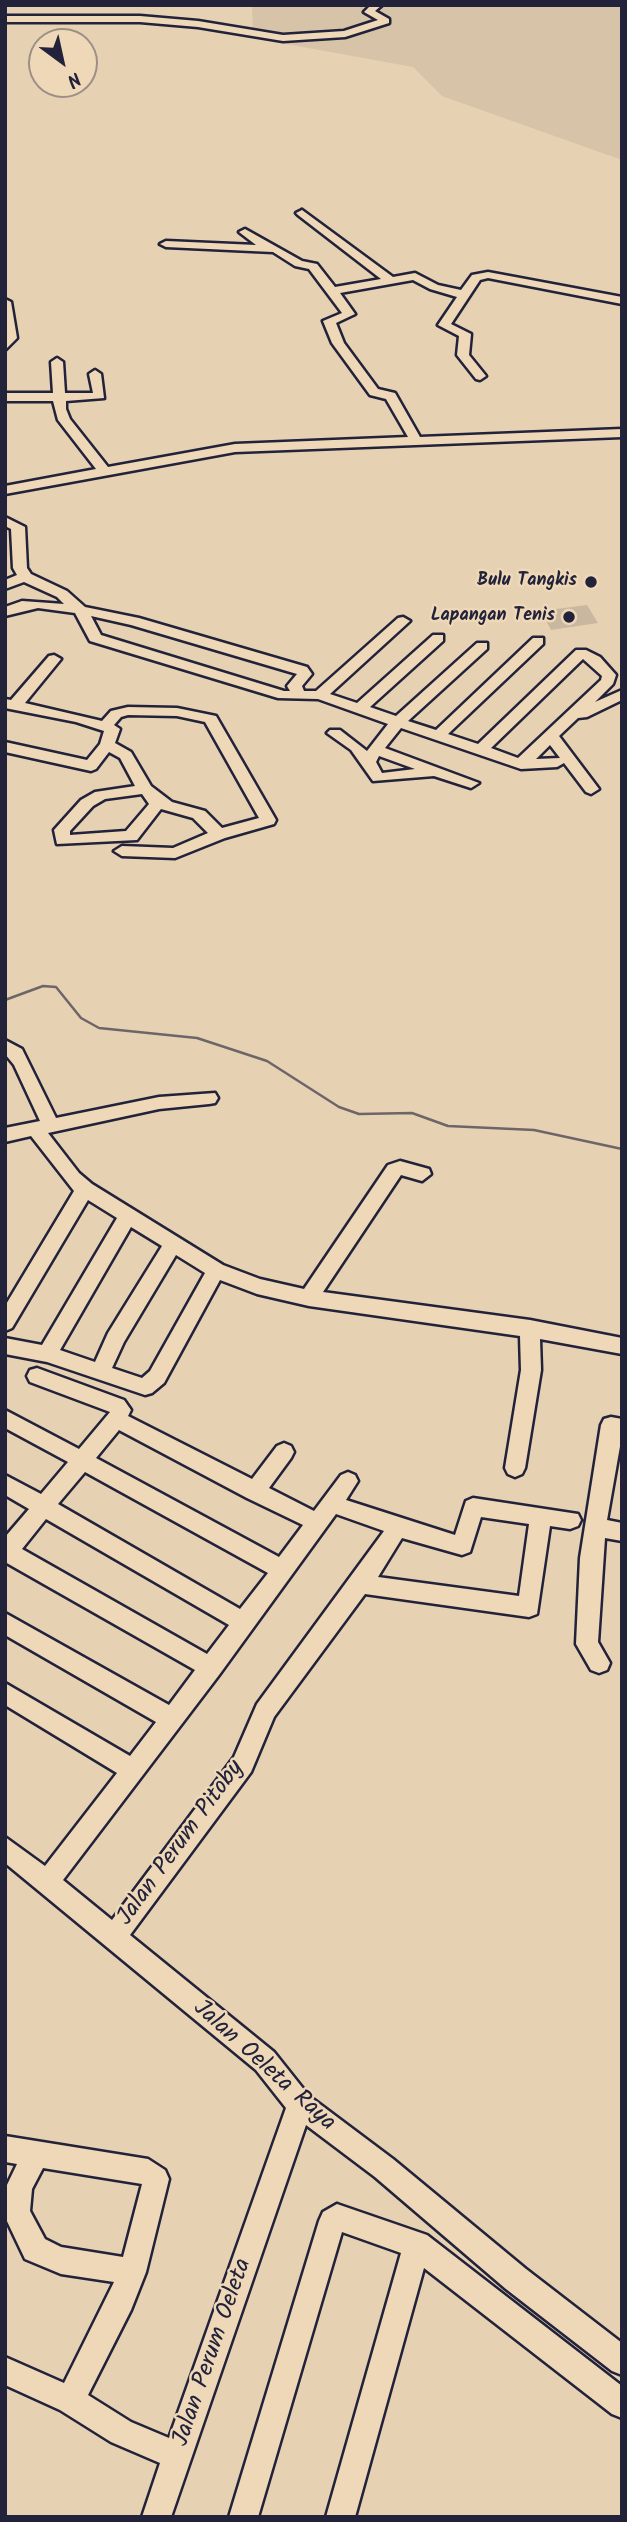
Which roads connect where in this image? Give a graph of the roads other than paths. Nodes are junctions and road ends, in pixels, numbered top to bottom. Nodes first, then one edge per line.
1 (377, 5) edge
2 (5, 19) edge
3 (302, 213) dead end
4 (244, 232) dead end
5 (166, 244) dead end
6 (270, 249) junction
7 (390, 280) junction
8 (332, 291) junction
9 (465, 295) junction
10 (5, 302) edge
11 (622, 302) edge
12 (5, 346) edge
13 (57, 362) dead end
14 (95, 374) dead end
15 (480, 376) dead end
16 (5, 397) edge
17 (60, 397) junction
18 (622, 433) edge
19 (416, 441) junction
20 (106, 472) junction
21 (5, 490) edge
22 (5, 521) edge
23 (24, 576) junction
24 (5, 586) edge
25 (80, 610) junction
26 (5, 612) edge
27 (403, 621) dead end
28 (438, 638) dead end
29 (538, 641) dead end
30 (482, 646) dead end
31 (54, 659) dead end
32 (622, 694) edge
33 (300, 695) junction
34 (320, 695) junction
35 (10, 704) edge
36 (359, 709) junction
37 (573, 715) junction
38 (397, 723) junction
39 (106, 725) junction
40 (335, 733) dead end
41 (438, 736) junction
42 (551, 736) junction
43 (107, 746) junction
44 (5, 747) edge
45 (481, 750) junction
46 (371, 756) junction
47 (557, 762) dead end
48 (521, 764) junction
49 (438, 772) junction
50 (471, 783) dead end
51 (591, 789) dead end
52 (150, 792) junction
53 (219, 834) junction
54 (122, 851) dead end
55 (5, 1046) edge
56 (209, 1098) dead end
57 (42, 1127) junction
58 (5, 1135) edge
59 (422, 1174) dead end
60 (85, 1189) junction
61 (127, 1217) junction
62 (172, 1245) junction
63 (216, 1270) junction
64 (309, 1298) junction
65 (5, 1323) edge
66 (530, 1328) junction
67 (5, 1346) edge
68 (622, 1346) edge
69 (47, 1354) junction
70 (100, 1372) junction
71 (37, 1376) dead end
72 (5, 1418) edge
73 (116, 1419) junction
74 (622, 1427) edge
75 (284, 1452) dead end
76 (81, 1459) junction
77 (515, 1468) dead end
78 (348, 1481) dead end
79 (5, 1484) edge
80 (254, 1492) junction
81 (43, 1504) junction
82 (333, 1504) junction
83 (541, 1516) junction
84 (570, 1520) dead end
85 (316, 1522) junction
86 (397, 1527) junction
87 (596, 1527) junction
88 (622, 1532) edge
89 (6, 1551) edge
90 (281, 1569) junction
91 (359, 1584) junction
92 (243, 1622) junction
93 (5, 1623) edge
94 (599, 1662) dead end
95 (212, 1666) junction
96 (5, 1693) edge
97 (173, 1719) junction
98 (133, 1770) junction
99 (5, 1848) edge
100 (47, 1882) junction
101 (113, 1938) junction
102 (300, 2105) junction
103 (5, 2149) edge
104 (36, 2154) junction
105 (417, 2245) junction
106 (132, 2272) junction
107 (622, 2361) edge
108 (5, 2371) edge
109 (70, 2400) junction
110 (622, 2404) edge
111 (179, 2457) junction
112 (156, 2517) edge
113 (243, 2517) edge
114 (340, 2517) edge

1 - 2 street
3 - 7 street
4 - 6 street
5 - 6 street
6 - 8 street
7 - 8 street
7 - 9 street
8 - 19 street
9 - 11 street
9 - 15 street
10 - 12 street
13 - 17 street
14 - 17 street
16 - 17 street
17 - 20 street
18 - 19 street
19 - 20 street
20 - 21 street
22 - 23 street
23 - 24 street
23 - 25 street
25 - 26 street
25 - 33 street
25 - 33 street
27 - 34 street
28 - 36 street
29 - 41 street
30 - 38 street
31 - 35 street
32 - 37 street
33 - 34 street
34 - 36 street
35 - 39 street
36 - 38 street
37 - 42 street
37 - 45 street
38 - 41 street
38 - 46 street
39 - 43 street
39 - 53 street
40 - 46 street
41 - 45 street
42 - 48 street
42 - 51 street
43 - 44 street
43 - 52 street
45 - 48 street
46 - 49 street
46 - 49 street
47 - 48 street
49 - 50 street
52 - 52 street
52 - 53 street
53 - 54 street
55 - 57 street
56 - 57 street
57 - 58 street
57 - 60 street
59 - 64 street
60 - 61 street
60 - 65 street
61 - 62 street
61 - 69 street
62 - 63 street
62 - 70 street
63 - 64 street
63 - 70 street
64 - 66 street
66 - 68 street
66 - 77 street
67 - 69 street
69 - 70 street
71 - 73 street
72 - 76 street
73 - 76 street
73 - 80 street
74 - 87 street
75 - 80 street
76 - 81 street
76 - 90 street
78 - 82 street
79 - 81 street
80 - 85 street
81 - 89 street
81 - 92 street
82 - 85 street
82 - 86 street
83 - 84 street
83 - 86 street
83 - 91 street
85 - 90 street
86 - 91 street, Jalan Perum Pitoby
87 - 88 street
87 - 94 street
89 - 95 street
90 - 92 street
91 - 101 street, Jalan Perum Pitoby
92 - 95 street
93 - 97 street
95 - 97 street
96 - 98 street
97 - 98 street
98 - 100 street
99 - 100 street, Jalan Oeleta Raya
100 - 101 street, Jalan Oeleta Raya
101 - 102 street, Jalan Oeleta Raya
102 - 107 street, Jalan Oeleta Raya
102 - 111 street, Jalan Perum Oeleta
103 - 104 street
104 - 106 street
104 - 106 street
105 - 110 street
105 - 113 street
105 - 114 street
106 - 109 street
108 - 109 street, Jalan Perum Oeleta
109 - 111 street, Jalan Perum Oeleta
111 - 112 street

